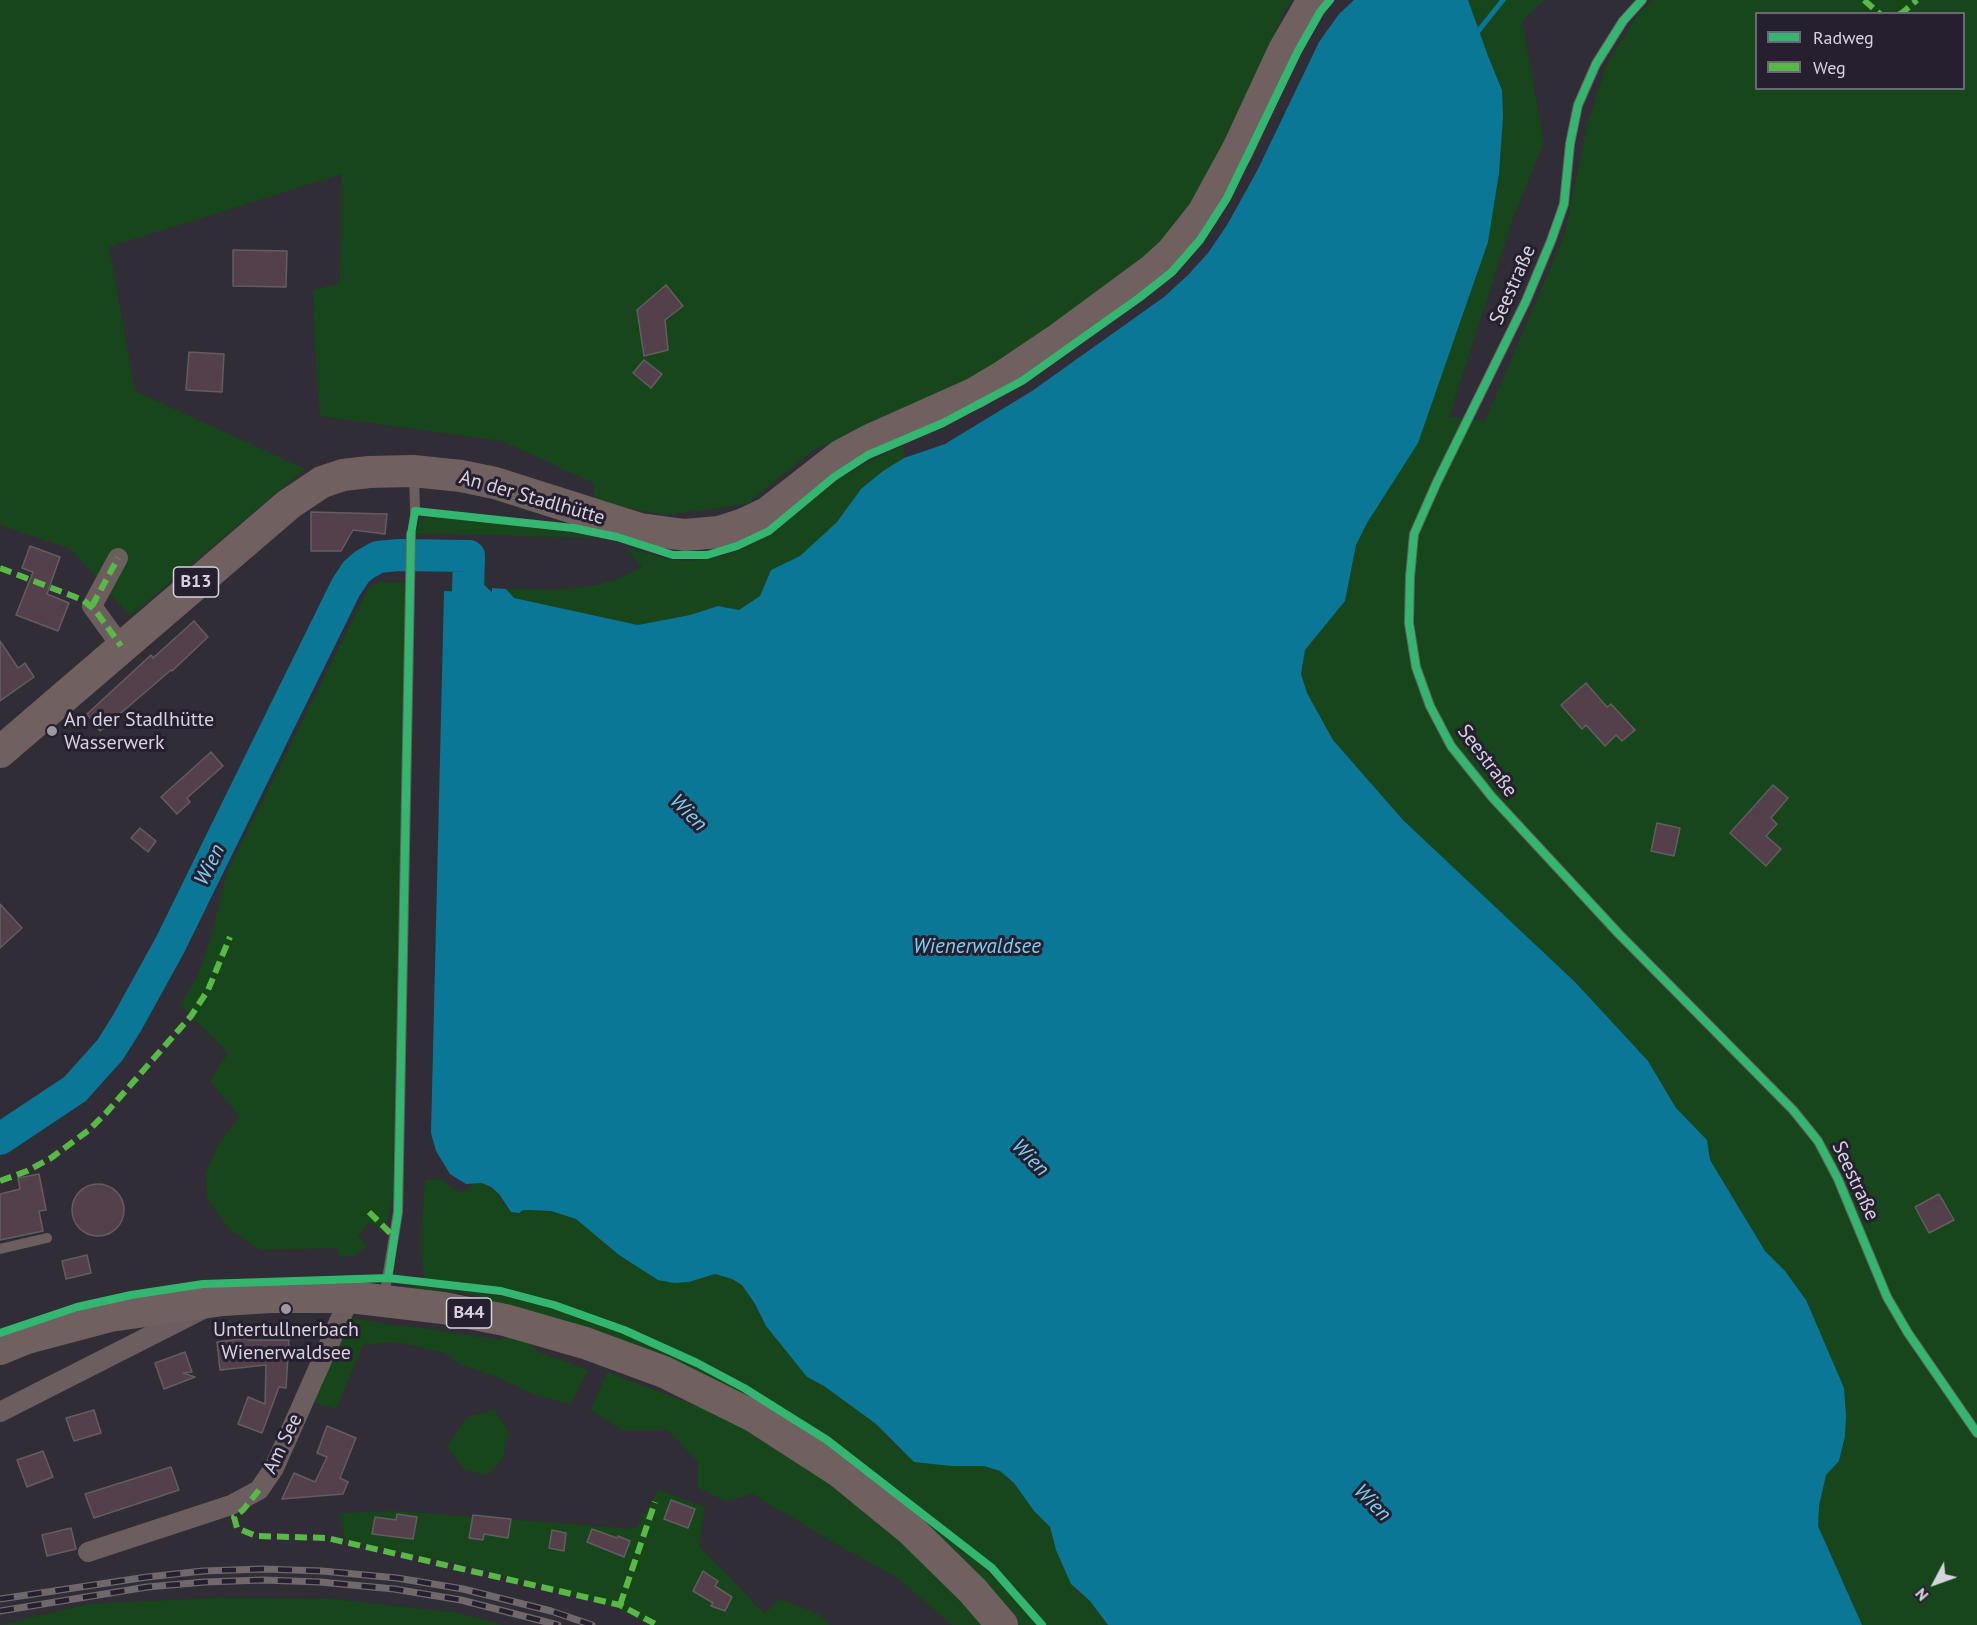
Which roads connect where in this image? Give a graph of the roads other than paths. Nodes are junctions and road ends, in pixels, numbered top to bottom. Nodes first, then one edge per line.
1 (1313, 0) edge
2 (1642, 0) edge
3 (414, 471) junction
4 (415, 512) dead end
5 (411, 534) dead end
6 (118, 558) dead end
7 (121, 646) junction
8 (0, 752) edge
9 (47, 1238) dead end
10 (0, 1249) edge
11 (350, 1298) junction
12 (223, 1300) junction
13 (384, 1300) junction
14 (0, 1349) edge
15 (0, 1412) edge
16 (1977, 1433) edge
17 (88, 1552) dead end
18 (1002, 1625) edge

1 - 3 main road, An der Stadlhütte / B13
2 - 16 lane, Seestraße
3 - 4 lane
3 - 7 main road, An der Stadlhütte / B13
5 - 13 lane
6 - 7 street
7 - 8 main road, An der Stadlhütte / B13
9 - 10 lane
11 - 12 main road, B44
11 - 13 main road, B44
11 - 17 street, Am See
12 - 14 main road, B44
12 - 15 street
13 - 18 main road, B44

